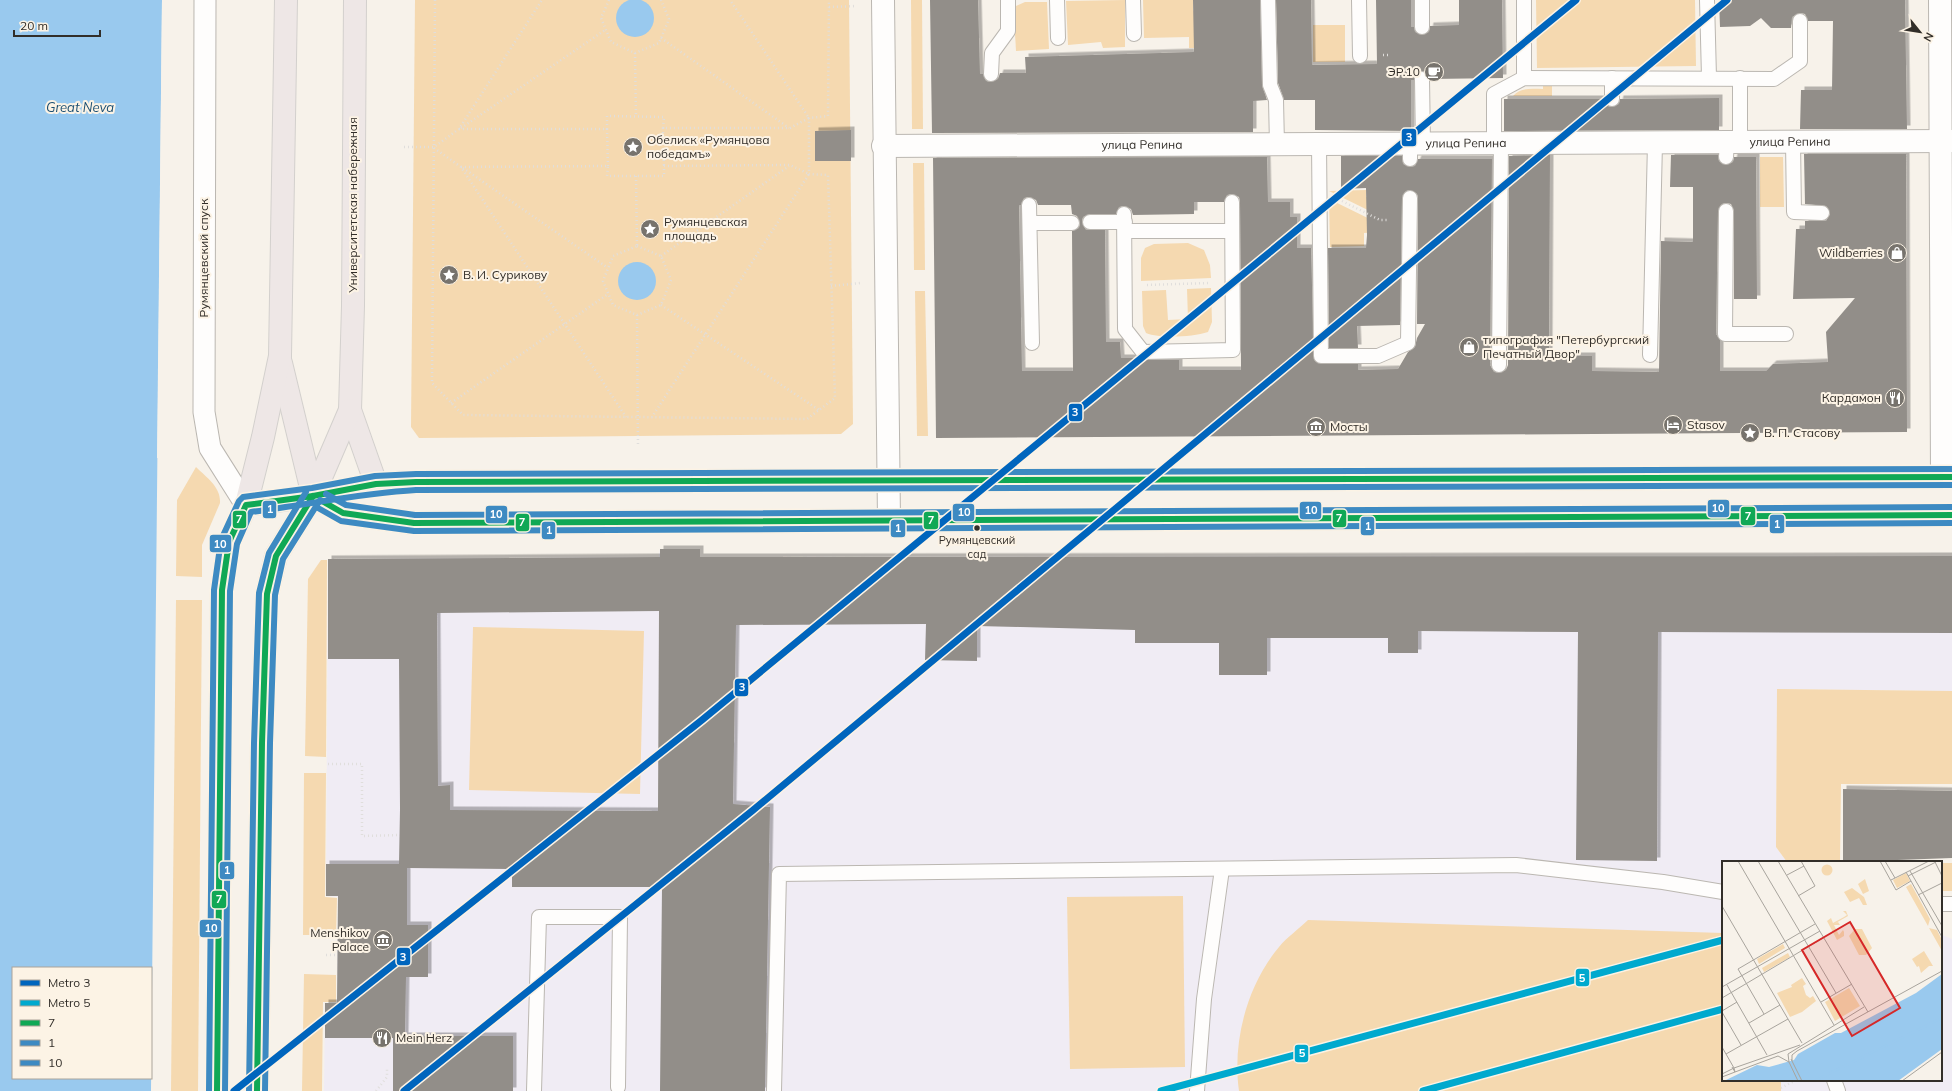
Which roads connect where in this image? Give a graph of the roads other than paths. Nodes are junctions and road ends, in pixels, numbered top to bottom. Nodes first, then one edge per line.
1 (205, 0) edge
2 (286, 0) edge
3 (355, 0) edge
4 (883, 0) edge
5 (1008, 0) edge
6 (1057, 0) edge
7 (1133, 0) edge
8 (1268, 0) edge
9 (1359, 0) edge
10 (1422, 0) edge
11 (1524, 0) edge
12 (1707, 0) edge
13 (1940, 0) edge
14 (1800, 21) dead end
15 (1422, 27) dead end
16 (1134, 34) dead end
17 (1058, 38) dead end
18 (1360, 56) dead end
19 (992, 74) dead end
20 (1708, 77) junction
21 (1524, 78) junction
22 (1612, 78) junction
23 (1740, 78) junction
24 (1422, 79) dead end
25 (1612, 99) dead end
26 (1946, 141) edge
27 (1793, 142) junction
28 (1498, 143) junction
29 (1655, 143) junction
30 (1320, 144) junction
31 (1277, 145) junction
32 (884, 146) junction
33 (1731, 147) junction
34 (1414, 149) junction
35 (1410, 198) dead end
36 (1232, 202) dead end
37 (1029, 205) dead end
38 (1726, 211) dead end
39 (1822, 213) dead end
40 (1090, 222) dead end
41 (1125, 222) junction
42 (1030, 223) junction
43 (1072, 223) dead end
44 (1232, 230) junction
45 (1786, 334) dead end
46 (1032, 343) dead end
47 (1650, 355) dead end
48 (280, 356) junction
49 (1499, 365) dead end
50 (350, 410) junction
51 (1947, 477) edge
52 (888, 480) junction
53 (376, 484) junction
54 (313, 496) junction
55 (246, 505) junction
56 (1952, 515) edge
57 (888, 520) junction
58 (1222, 869) junction
59 (1722, 892) edge
60 (1834, 1081) edge
61 (618, 1087) dead end
62 (217, 1091) edge
63 (257, 1091) edge
64 (534, 1091) edge
65 (774, 1091) edge
66 (1197, 1091) edge
67 (1838, 1091) edge

1 - 55 street, Румянцевский спуск
2 - 48 main road
3 - 50 main road, Университетская набережная
4 - 32 street
5 - 19 lane
6 - 17 lane
7 - 16 lane
8 - 31 lane
9 - 18 lane
10 - 15 lane
11 - 21 lane
12 - 20 lane
13 - 26 street
14 - 23 lane
20 - 22 lane
20 - 23 lane
21 - 22 lane
21 - 28 lane
22 - 25 lane
23 - 33 lane
24 - 34 lane
26 - 27 street, улица Репина
26 - 51 street
27 - 33 street, улица Репина
27 - 39 lane
28 - 29 street, улица Репина
28 - 34 street, улица Репина
28 - 49 lane
29 - 33 street, улица Репина
29 - 47 lane
30 - 31 street, улица Репина
30 - 34 street, улица Репина
30 - 35 lane
31 - 32 street, улица Репина
32 - 52 street
36 - 44 lane
37 - 42 lane
38 - 45 lane
40 - 41 lane
41 - 44 lane
41 - 44 lane
42 - 43 lane
42 - 46 lane
48 - 54 main road
48 - 55 main road
50 - 53 main road, Университетская набережная
50 - 54 main road, Университетская набережная
51 - 52 main road
52 - 53 main road
52 - 57 street
53 - 54 main road
54 - 55 main road
54 - 57 main road
54 - 63 main road, Университетская набережная
55 - 62 main road
56 - 57 main road
58 - 59 lane
58 - 65 lane
58 - 66 lane
60 - 67 lane
61 - 64 lane

